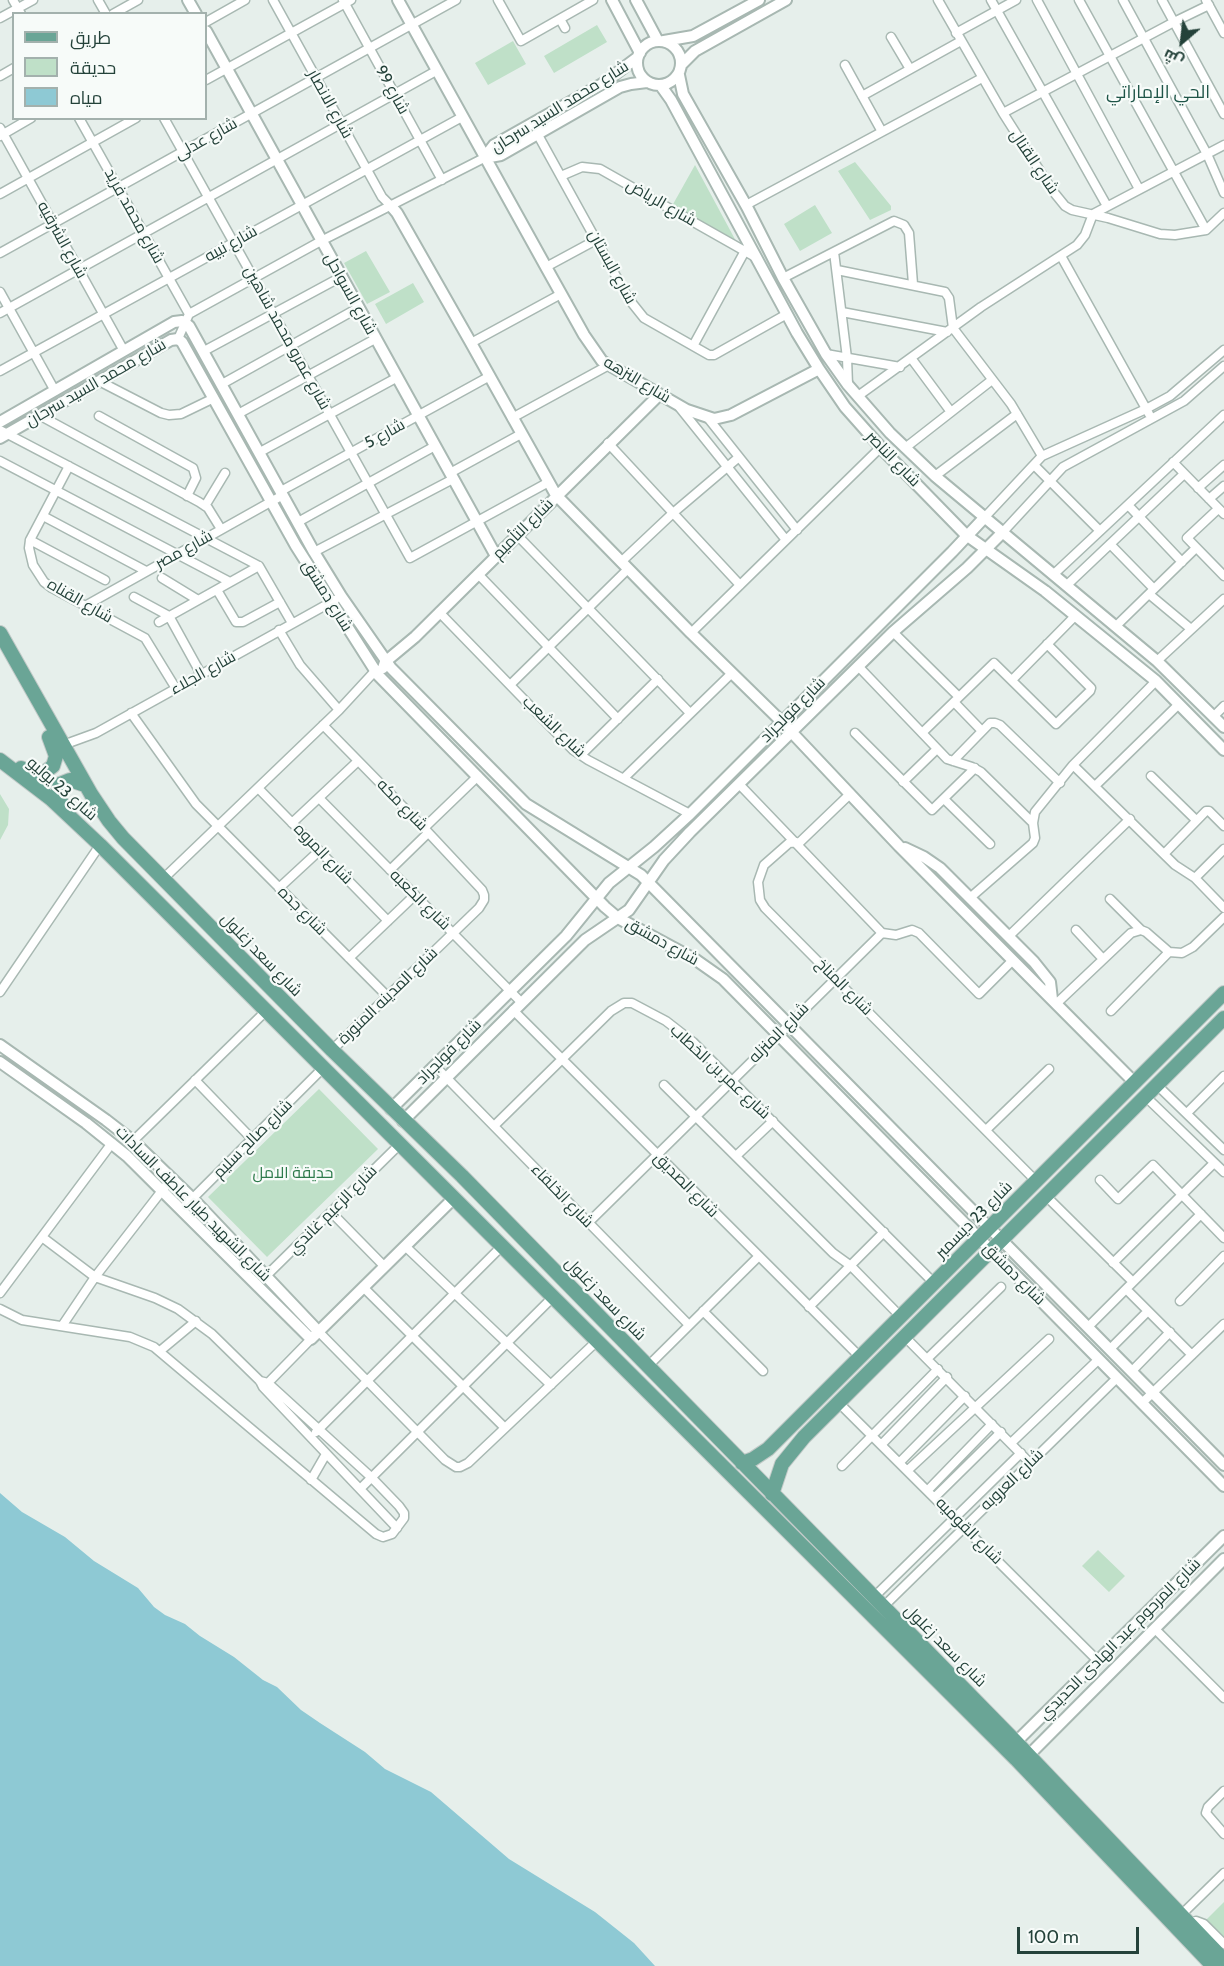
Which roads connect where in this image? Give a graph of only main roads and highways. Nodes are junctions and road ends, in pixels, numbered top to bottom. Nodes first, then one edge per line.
1 (0, 633) edge
2 (44, 711) junction
3 (0, 759) edge
4 (85, 785) junction
5 (74, 820) junction
6 (100, 845) joint
7 (1224, 993) edge
8 (1224, 1018) edge
9 (1189, 1029) junction
10 (1202, 1041) junction
11 (539, 1255) junction
12 (525, 1269) junction
13 (776, 1441) junction
14 (790, 1452) junction
15 (742, 1463) junction
16 (772, 1494) junction
17 (924, 1658) junction
18 (1224, 1960) edge
19 (1213, 1966) edge

1 - 2 main road, شارع سعد زغلول
2 - 3 main road
2 - 4 main road, شارع سعد زغلول
3 - 5 main road, شارع 23 يوليو
4 - 5 main road
4 - 11 main road, شارع سعد زغلول
5 - 6 main road, شارع 23 يوليو
6 - 12 main road, شارع سعد زغلول
7 - 9 main road, شارع 23 ديسمبر
8 - 10 main road, شارع 23 ديسمبر
9 - 10 main road
9 - 13 main road, شارع 23 ديسمبر
10 - 14 main road, شارع 23 ديسمبر
11 - 12 main road
11 - 15 main road, شارع سعد زغلول
12 - 17 main road, شارع سعد زغلول
13 - 14 main road
13 - 15 main road, شارع 23 ديسمبر
14 - 16 main road, شارع 23 ديسمبر
15 - 16 main road, شارع سعد زغلول
16 - 17 main road, شارع سعد زغلول
17 - 18 main road, شارع سعد زغلول
17 - 19 main road, شارع سعد زغلول

